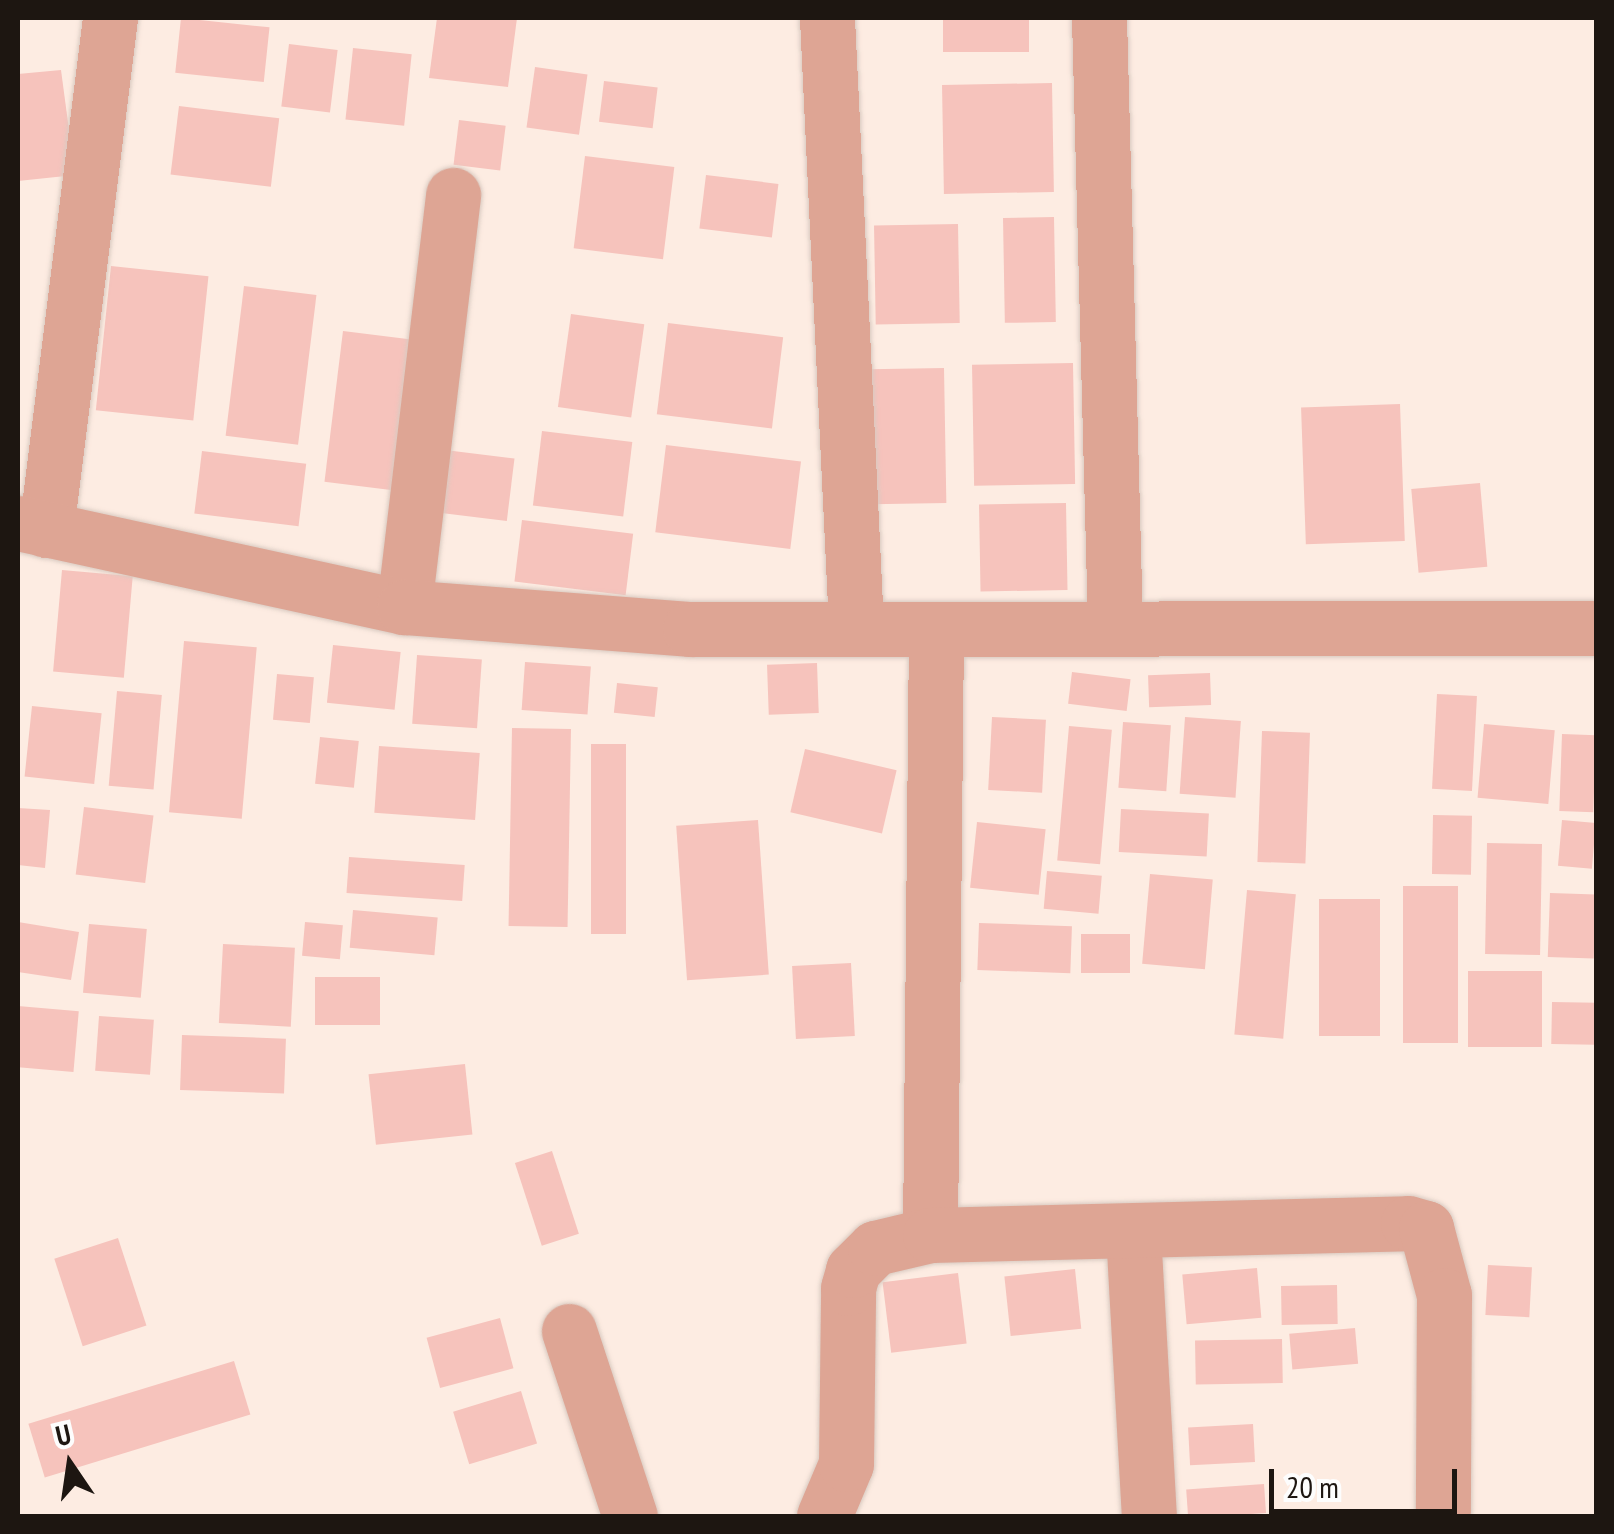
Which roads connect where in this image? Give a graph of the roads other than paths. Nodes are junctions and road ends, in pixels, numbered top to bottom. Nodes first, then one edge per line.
1 (110, 18) edge
2 (827, 18) edge
3 (1099, 18) edge
4 (453, 195) dead end
5 (32, 526) edge
6 (404, 607) junction
7 (1115, 624) junction
8 (856, 626) junction
9 (1596, 628) edge
10 (936, 630) junction
11 (1133, 1232) junction
12 (930, 1235) junction
13 (569, 1331) dead end
14 (1443, 1511) dead end
15 (630, 1516) edge
16 (824, 1516) edge
17 (1149, 1516) edge

1 - 5 street
2 - 8 street
3 - 7 street
4 - 6 street
5 - 6 street
6 - 8 street
7 - 9 street
7 - 10 street
8 - 10 street
10 - 12 street
11 - 12 street
11 - 14 street
11 - 17 street
12 - 16 street
13 - 15 street

